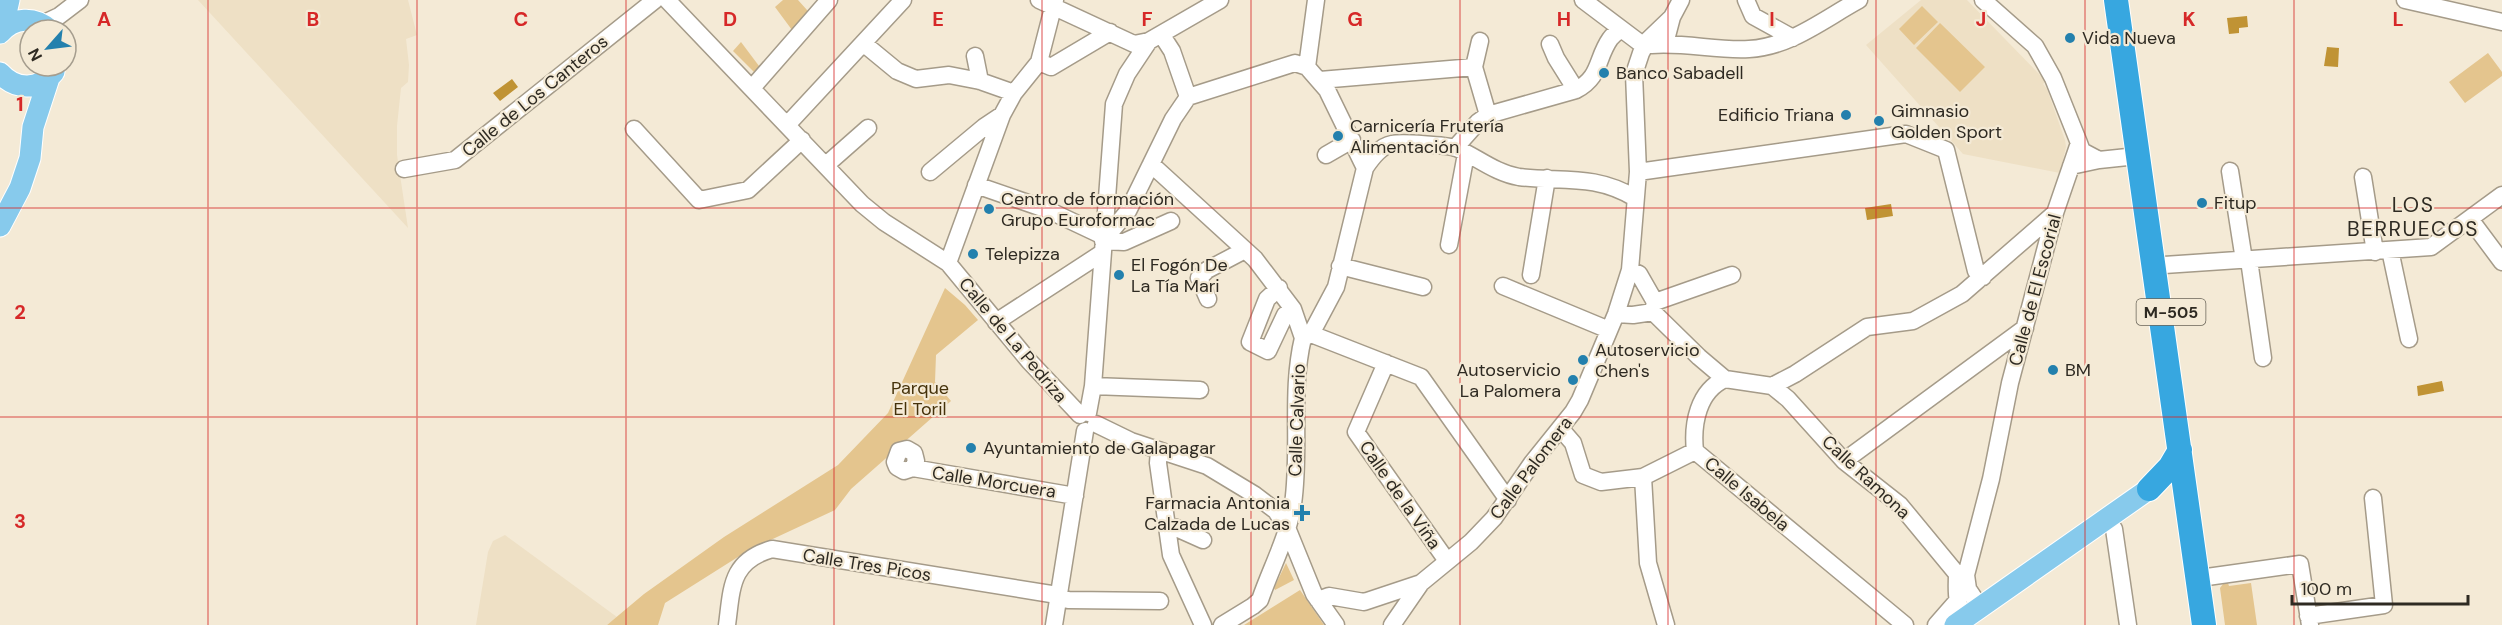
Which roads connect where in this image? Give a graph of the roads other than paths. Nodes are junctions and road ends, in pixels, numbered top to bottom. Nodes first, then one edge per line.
1 (9, 0) edge
2 (20, 0) edge
3 (80, 0) edge
4 (655, 0) edge
5 (667, 0) edge
6 (829, 0) edge
7 (903, 0) edge
8 (1220, 0) edge
9 (1316, 0) edge
10 (1583, 0) edge
11 (1746, 0) edge
12 (1983, 0) edge
13 (2116, 0) edge
14 (2126, 0) edge
15 (2410, 1) edge
16 (1050, 2) edge
17 (1848, 2) edge
18 (1676, 6) edge
19 (36, 18) edge
20 (55, 18) edge
21 (71, 18) edge
22 (18, 21) edge
23 (2502, 22) edge
24 (1621, 30) junction
25 (1, 32) edge
26 (1110, 32) junction
27 (1155, 37) junction
28 (1793, 38) junction
29 (1480, 41) dead end
30 (863, 43) junction
31 (1550, 44) dead end
32 (1653, 45) junction
33 (975, 56) dead end
34 (1039, 62) junction
35 (1307, 67) junction
36 (1474, 67) junction
37 (43, 78) edge
38 (51, 78) edge
39 (5, 79) edge
40 (1320, 80) junction
41 (980, 81) junction
42 (752, 88) junction
43 (1576, 90) junction
44 (1014, 93) junction
45 (1188, 97) junction
46 (1002, 115) junction
47 (1488, 116) junction
48 (787, 125) junction
49 (33, 127) junction
50 (634, 129) dead end
51 (868, 129) dead end
52 (802, 140) junction
53 (1352, 140) junction
54 (2079, 143) junction
55 (1461, 151) junction
56 (1326, 155) dead end
57 (2137, 156) junction
58 (2099, 160) junction
59 (1151, 164) junction
60 (825, 165) junction
61 (2071, 166) junction
62 (1365, 168) junction
63 (404, 169) dead end
64 (2230, 171) dead end
65 (930, 172) dead end
66 (1638, 172) junction
67 (2363, 177) dead end
68 (1547, 178) junction
69 (976, 185) junction
70 (2502, 195) edge
71 (1635, 198) junction
72 (2055, 213) junction
73 (2470, 219) junction
74 (1171, 221) dead end
75 (0, 226) edge
76 (1103, 243) junction
77 (1449, 245) dead end
78 (1245, 250) junction
79 (2383, 251) junction
80 (2247, 260) junction
81 (2502, 262) edge
82 (948, 263) junction
83 (1340, 266) junction
84 (2164, 266) junction
85 (1630, 270) junction
86 (1531, 275) dead end
87 (1732, 275) dead end
88 (1983, 277) junction
89 (1423, 286) dead end
90 (1503, 286) dead end
91 (1279, 288) junction
92 (1208, 299) dead end
93 (1654, 307) junction
94 (1295, 312) junction
95 (1616, 314) junction
96 (1320, 317) junction
97 (996, 322) junction
98 (2025, 328) junction
99 (1609, 330) junction
100 (1307, 336) junction
101 (2409, 339) dead end
102 (2263, 358) dead end
103 (1386, 363) junction
104 (1725, 379) junction
105 (1093, 386) junction
106 (1772, 386) junction
107 (1200, 390) dead end
108 (1087, 421) junction
109 (1560, 428) junction
110 (1159, 450) junction
111 (2180, 450) junction
112 (1695, 451) junction
113 (1844, 461) junction
114 (913, 468) dead end
115 (1643, 477) junction
116 (2149, 489) junction
117 (2186, 494) junction
118 (1075, 496) junction
119 (2373, 498) dead end
120 (1508, 500) junction
121 (2107, 518) junction
122 (1165, 522) junction
123 (1288, 530) junction
124 (1203, 540) dead end
125 (1447, 561) junction
126 (1961, 575) junction
127 (2207, 577) junction
128 (1421, 583) junction
129 (1058, 597) junction
130 (1318, 600) junction
131 (1160, 601) dead end
132 (1965, 612) edge
133 (2309, 620) edge
134 (727, 625) edge
135 (1054, 625) edge
136 (1203, 625) edge
137 (1222, 625) edge
138 (1336, 625) edge
139 (1392, 625) edge
140 (1666, 625) edge
141 (1905, 625) edge
142 (1936, 625) edge
143 (2128, 625) edge
144 (2204, 625) edge
145 (2214, 625) edge

1 - 25 main road
2 - 19 main road
3 - 20 street
3 - 21 street
4 - 63 street, Calle de Los Canteros
5 - 42 street, Calle de La Pedriza
6 - 42 street
7 - 30 street
8 - 27 street
9 - 35 street
10 - 24 street
11 - 28 street
12 - 54 street
13 - 57 highway, M-505
14 - 84 highway, M-505
15 - 23 street
16 - 26 street
16 - 34 street
17 - 28 street
18 - 32 street
22 - 25 main road
24 - 32 street
24 - 43 street
26 - 27 street
26 - 34 street
27 - 45 street
27 - 76 street
28 - 32 street
29 - 36 street
30 - 41 street
30 - 48 street
31 - 43 street
32 - 66 street
33 - 41 street
34 - 44 street
35 - 40 street
35 - 45 street
36 - 40 street
36 - 47 street
37 - 39 main road
38 - 49 main road
39 - 49 main road
40 - 53 street
41 - 44 street
42 - 48 street, Calle de La Pedriza
43 - 47 street
44 - 46 street
45 - 59 street
46 - 65 street
46 - 69 street
47 - 55 street
48 - 52 street, Calle de La Pedriza
49 - 75 main road
50 - 52 street
51 - 60 street
52 - 60 street, Calle de La Pedriza
53 - 56 street
53 - 62 street
54 - 58 street
54 - 61 street, Calle de El Escorial
55 - 62 street
55 - 68 street
55 - 77 street
57 - 58 street
57 - 111 highway, M-505
58 - 61 street
59 - 76 street
59 - 78 street
60 - 82 street, Calle de La Pedriza
61 - 72 street, Calle de El Escorial
62 - 83 street, Calle Calvario
64 - 80 street
66 - 71 street
66 - 88 street
67 - 79 street
68 - 71 street
68 - 86 street
69 - 76 street
69 - 82 street
70 - 73 street
71 - 85 street
72 - 88 street
72 - 98 street, Calle de El Escorial
73 - 79 street
73 - 81 street
74 - 76 street
76 - 97 street
76 - 105 street
78 - 91 street
78 - 92 street
79 - 80 street
79 - 101 street
80 - 84 street
80 - 102 street
82 - 97 street, Calle de La Pedriza
83 - 89 street
83 - 96 street, Calle Calvario
84 - 127 highway, M-505
85 - 93 street
85 - 95 street
87 - 93 street
88 - 106 street
90 - 99 street
91 - 94 street
91 - 94 street
93 - 95 street
93 - 104 street
94 - 96 street
94 - 100 street
95 - 99 street
96 - 100 street, Calle Calvario
97 - 108 street, Calle de La Pedriza
98 - 113 street
98 - 126 street, Calle de El Escorial
99 - 109 street, Calle Palomera
100 - 103 street
100 - 123 street, Calle Calvario
103 - 120 street
103 - 125 street, Calle de la Viña
104 - 106 street
104 - 112 street
105 - 107 street
105 - 108 street
106 - 113 street, Calle Ramona
108 - 110 street, Calle de La Pedriza
108 - 118 street
109 - 115 street, Calle Isabela
109 - 120 street, Calle Palomera
110 - 122 street
110 - 123 street, Calle de La Pedriza
111 - 116 highway
111 - 117 highway, M-505
112 - 115 street, Calle Isabela
112 - 141 street, Calle Isabela
113 - 126 street, Calle Ramona
114 - 118 street, Calle Morcuera
115 - 140 street
116 - 117 highway
116 - 121 main road
117 - 144 highway, M-505
118 - 129 street
119 - 133 street
120 - 125 street, Calle Palomera
121 - 132 main road
121 - 143 street
122 - 124 street
122 - 136 street
123 - 130 street, Calle de La Pedriza
123 - 137 street, Calle Calvario
125 - 128 street, Calle Palomera
126 - 132 street
126 - 132 street
127 - 133 street
127 - 145 highway, M-505
128 - 130 street, Calle Palomera
128 - 139 street, Calle Palomera
129 - 131 street, Calle Tres Picos
129 - 134 street, Calle Tres Picos
129 - 135 street
130 - 138 street, Calle de La Pedriza
132 - 142 street

